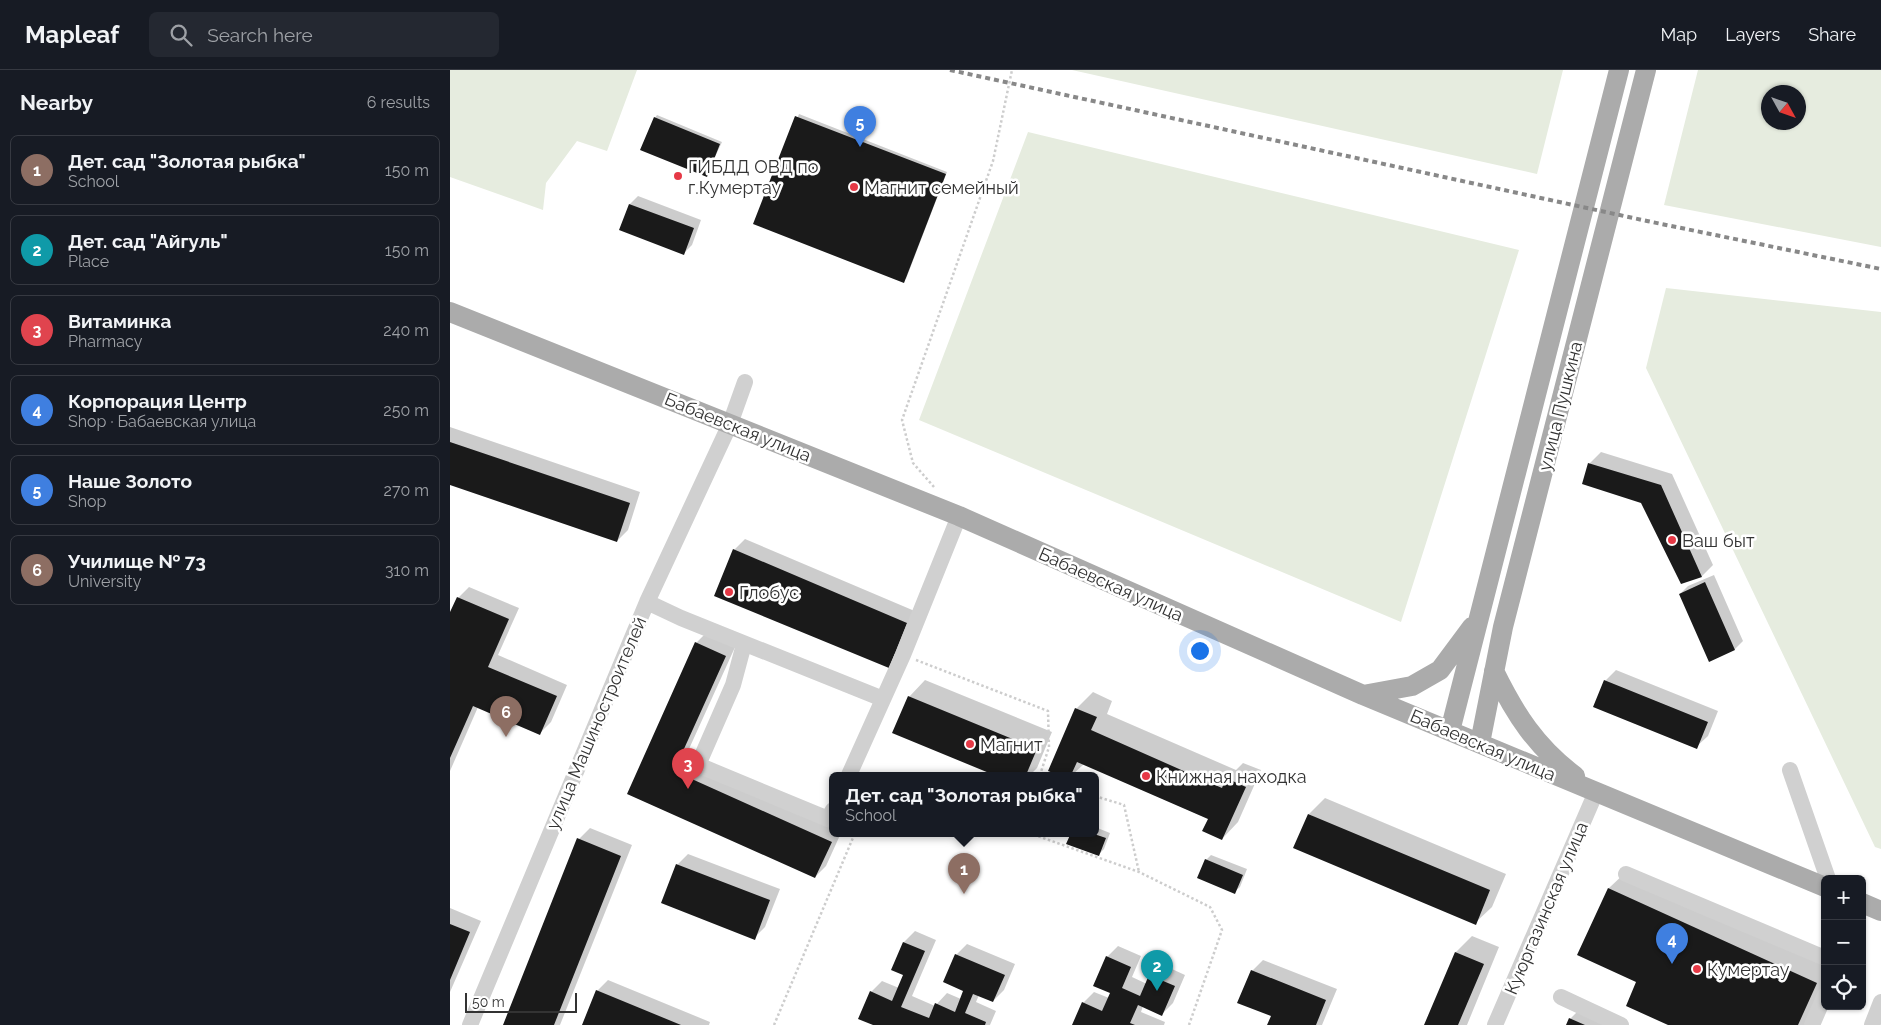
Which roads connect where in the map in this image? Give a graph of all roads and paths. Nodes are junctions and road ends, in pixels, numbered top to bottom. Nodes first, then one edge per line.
1 (1012, 70) edge
2 (1619, 70) edge
3 (1646, 70) edge
4 (450, 312) edge
5 (745, 382) dead end
6 (730, 424) junction
7 (936, 490) dead end
8 (959, 516) junction
9 (647, 602) junction
10 (1478, 619) junction
11 (744, 644) junction
12 (903, 655) junction
13 (1494, 671) junction
14 (1363, 695) junction
15 (882, 699) junction
16 (1450, 731) junction
17 (1480, 743) junction
18 (1790, 770) dead end
19 (850, 772) edge
20 (1041, 772) edge
21 (1596, 792) junction
22 (1099, 797) edge
23 (829, 817) edge
24 (853, 837) edge
25 (1039, 837) edge
26 (1139, 872) junction
27 (1626, 874) dead end
28 (1827, 875) edge
29 (1821, 885) edge
30 (1866, 905) edge
31 (1881, 911) edge
32 (1821, 956) edge
33 (1561, 997) dead end
34 (1881, 1002) edge
35 (1821, 1004) edge
36 (470, 1025) edge
37 (774, 1025) edge
38 (1189, 1025) edge
39 (1496, 1025) edge
40 (1621, 1025) edge
41 (1812, 1025) edge
42 (1872, 1025) edge

1 - 7 path
2 - 10 main road, улица Пушкина
3 - 13 main road, улица Пушкина
4 - 6 main road, Бабаевская улица
5 - 6 street, улица Машиностроителей
6 - 8 main road, Бабаевская улица
6 - 9 street, улица Машиностроителей
8 - 12 street
8 - 14 main road, Бабаевская улица
9 - 11 street
9 - 36 street, улица Машиностроителей
10 - 14 main road
10 - 16 main road, улица Пушкина
11 - 15 street
11 - 23 street
12 - 15 street
12 - 20 path
13 - 17 main road, улица Пушкина
13 - 21 main road
14 - 16 main road, Бабаевская улица
15 - 19 street
16 - 17 main road, Бабаевская улица
17 - 21 main road, Бабаевская улица
18 - 28 street
21 - 29 main road, Бабаевская улица
21 - 39 street, Куюргазинская улица
22 - 26 path
24 - 37 path
25 - 26 path
26 - 38 path
27 - 32 street
30 - 31 main road
33 - 40 street
34 - 42 street
35 - 41 street

